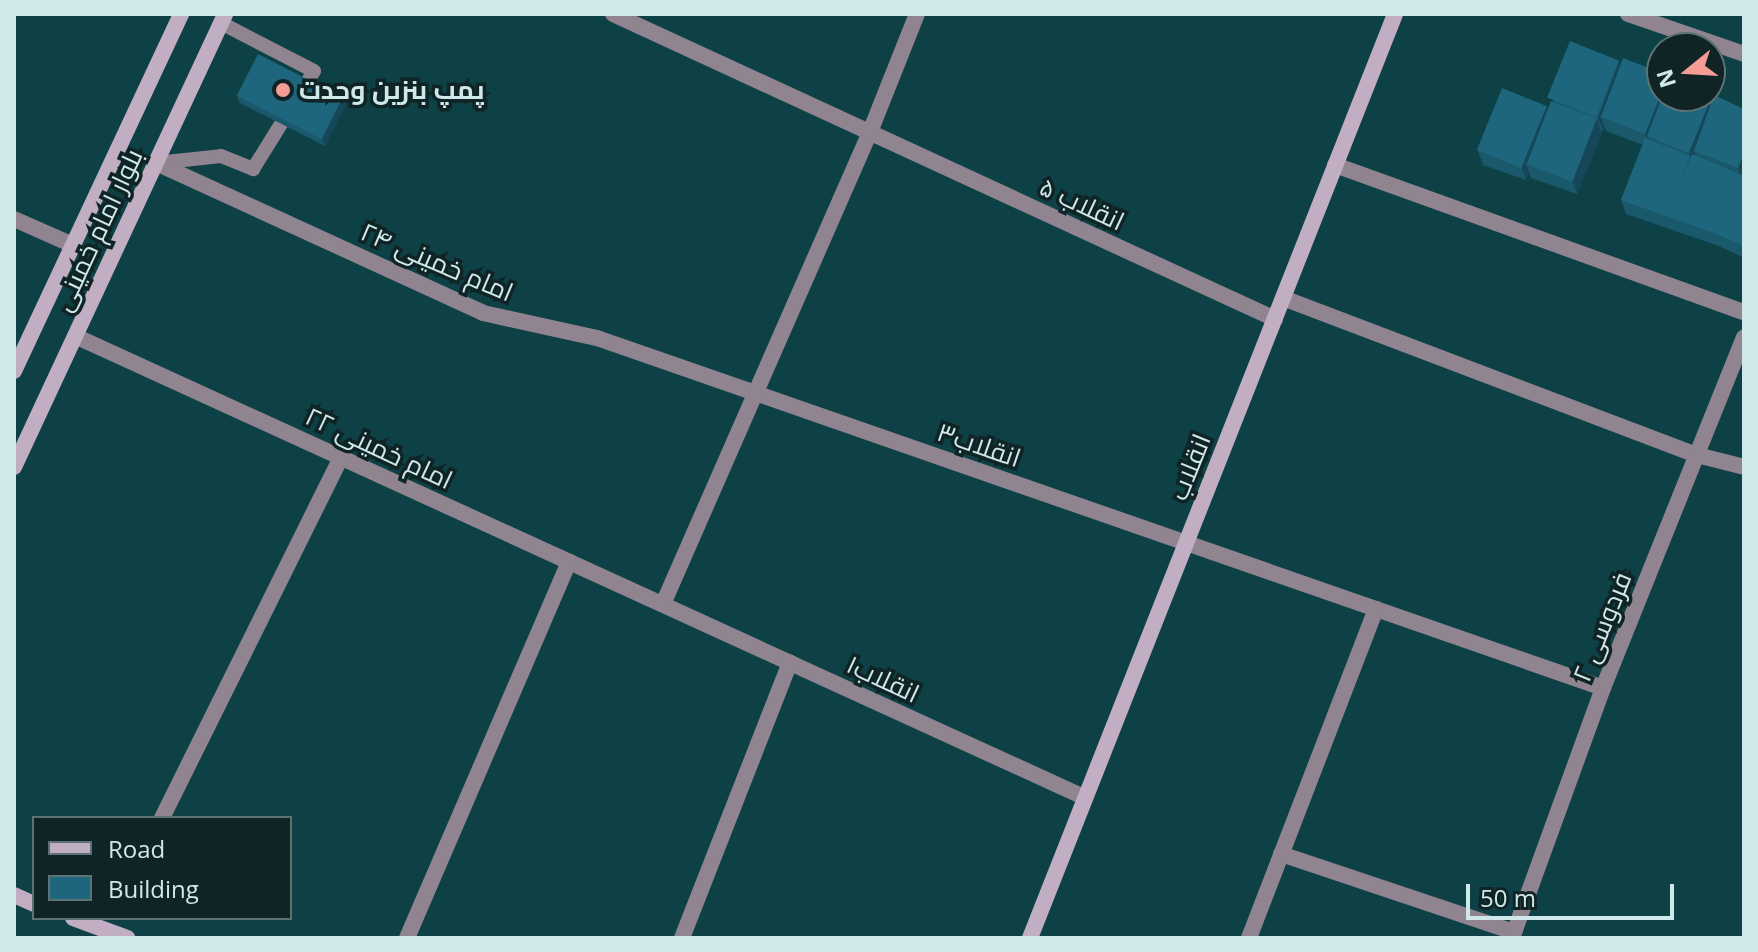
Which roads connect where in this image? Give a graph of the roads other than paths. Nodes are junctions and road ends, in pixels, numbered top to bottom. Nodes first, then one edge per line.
1 (181, 14) edge
2 (613, 14) edge
3 (917, 14) edge
4 (1395, 14) edge
5 (1628, 14) edge
6 (223, 19) edge
7 (1744, 54) edge
8 (870, 132) junction
9 (156, 163) junction
10 (1335, 165) junction
11 (14, 219) edge
12 (73, 245) junction
13 (1283, 298) junction
14 (1744, 312) edge
15 (1275, 319) junction
16 (75, 336) junction
17 (1744, 337) edge
18 (14, 371) edge
19 (755, 393) junction
20 (1697, 455) junction
21 (341, 457) junction
22 (14, 467) edge
23 (1744, 467) edge
24 (1186, 543) junction
25 (569, 561) junction
26 (663, 604) junction
27 (1376, 609) junction
28 (790, 662) junction
29 (1603, 688) junction
30 (1084, 797) junction
31 (163, 816) edge
32 (1281, 854) junction
33 (85, 920) edge
34 (110, 924) edge
35 (1513, 935) edge
36 (127, 938) edge
37 (407, 938) edge
38 (682, 938) edge
39 (1030, 938) edge
40 (1249, 938) edge

1 - 12 street, بلوار امام خمینی
2 - 8 street, انقلاب ۵
3 - 8 street
4 - 10 street, انقلاب
5 - 7 street
6 - 9 street, بلوار امام خمینی
6 - 9 lane
8 - 15 street, انقلاب ۵
8 - 19 street
9 - 16 street, بلوار امام خمینی
9 - 19 street, امام خمینی ۲۴
10 - 13 street, انقلاب
10 - 14 street
11 - 12 street
12 - 18 street, بلوار امام خمینی
13 - 15 street, انقلاب
13 - 20 street
15 - 24 street, انقلاب
16 - 21 street, امام خمینی ۲۲
16 - 22 street, بلوار امام خمینی
17 - 20 street, فردوسی ۲
19 - 24 street, انقلاب۳
19 - 26 street
20 - 23 street
20 - 29 street, فردوسی ۲
21 - 25 street, امام خمینی ۲۲
21 - 31 street
24 - 27 street, انقلاب۳
24 - 30 street, انقلاب
25 - 26 street, امام خمینی ۲۲
25 - 37 street
26 - 28 street, انقلاب۱
27 - 29 street, انقلاب۳
27 - 32 street
28 - 30 street, انقلاب۱
28 - 38 street
29 - 35 street, فردوسی ۲
30 - 39 street, انقلاب
32 - 35 street
32 - 40 street
33 - 34 street
34 - 36 street

